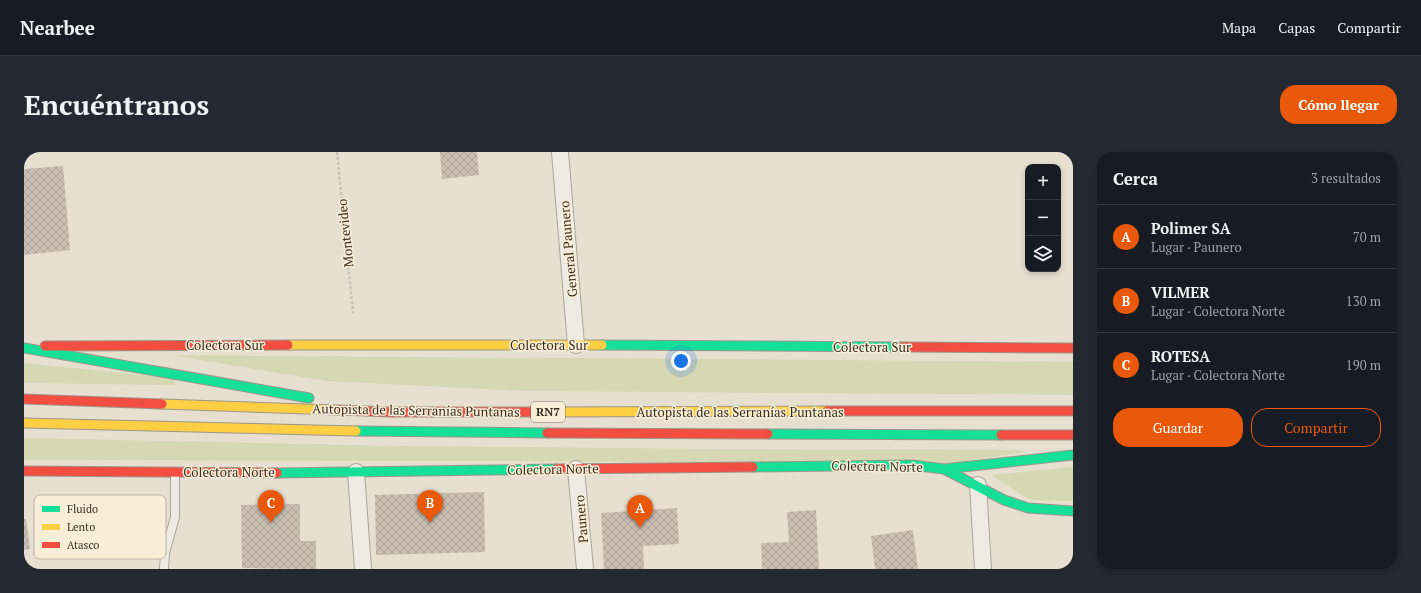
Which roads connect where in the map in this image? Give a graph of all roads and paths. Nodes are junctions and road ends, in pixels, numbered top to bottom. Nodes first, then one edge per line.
1 (337, 152) edge
2 (560, 152) edge
3 (354, 313) dead end
4 (576, 345) junction
5 (24, 347) edge
6 (1073, 348) edge
7 (24, 399) edge
8 (1073, 411) edge
9 (391, 412) junction
10 (24, 423) edge
11 (1073, 435) edge
12 (1073, 455) edge
13 (576, 469) junction
14 (944, 469) junction
15 (24, 471) edge
16 (175, 472) junction
17 (356, 472) junction
18 (978, 485) junction
19 (1073, 511) edge
20 (166, 549) edge
21 (165, 559) edge
22 (164, 569) edge
23 (363, 569) edge
24 (586, 569) edge
25 (983, 569) edge

1 - 3 path, Montevideo
2 - 4 street, General Paunero
4 - 5 main road, Colectora Sur
4 - 6 main road, Colectora Sur
5 - 9 main road
7 - 9 main road, Autopista de las Serranías Puntanas / RN7
8 - 9 main road, Autopista de las Serranías Puntanas / RN7
10 - 11 main road, Autopista de las Serranías Puntanas / RN7
12 - 14 main road
13 - 14 main road, Colectora Norte
13 - 17 main road, Colectora Norte
13 - 24 street, Paunero
14 - 18 main road, Colectora Norte
15 - 16 main road, Colectora Norte
16 - 17 main road, Colectora Norte
16 - 20 lane
17 - 23 street
18 - 19 main road, Colectora Norte
18 - 25 street
21 - 22 lane

